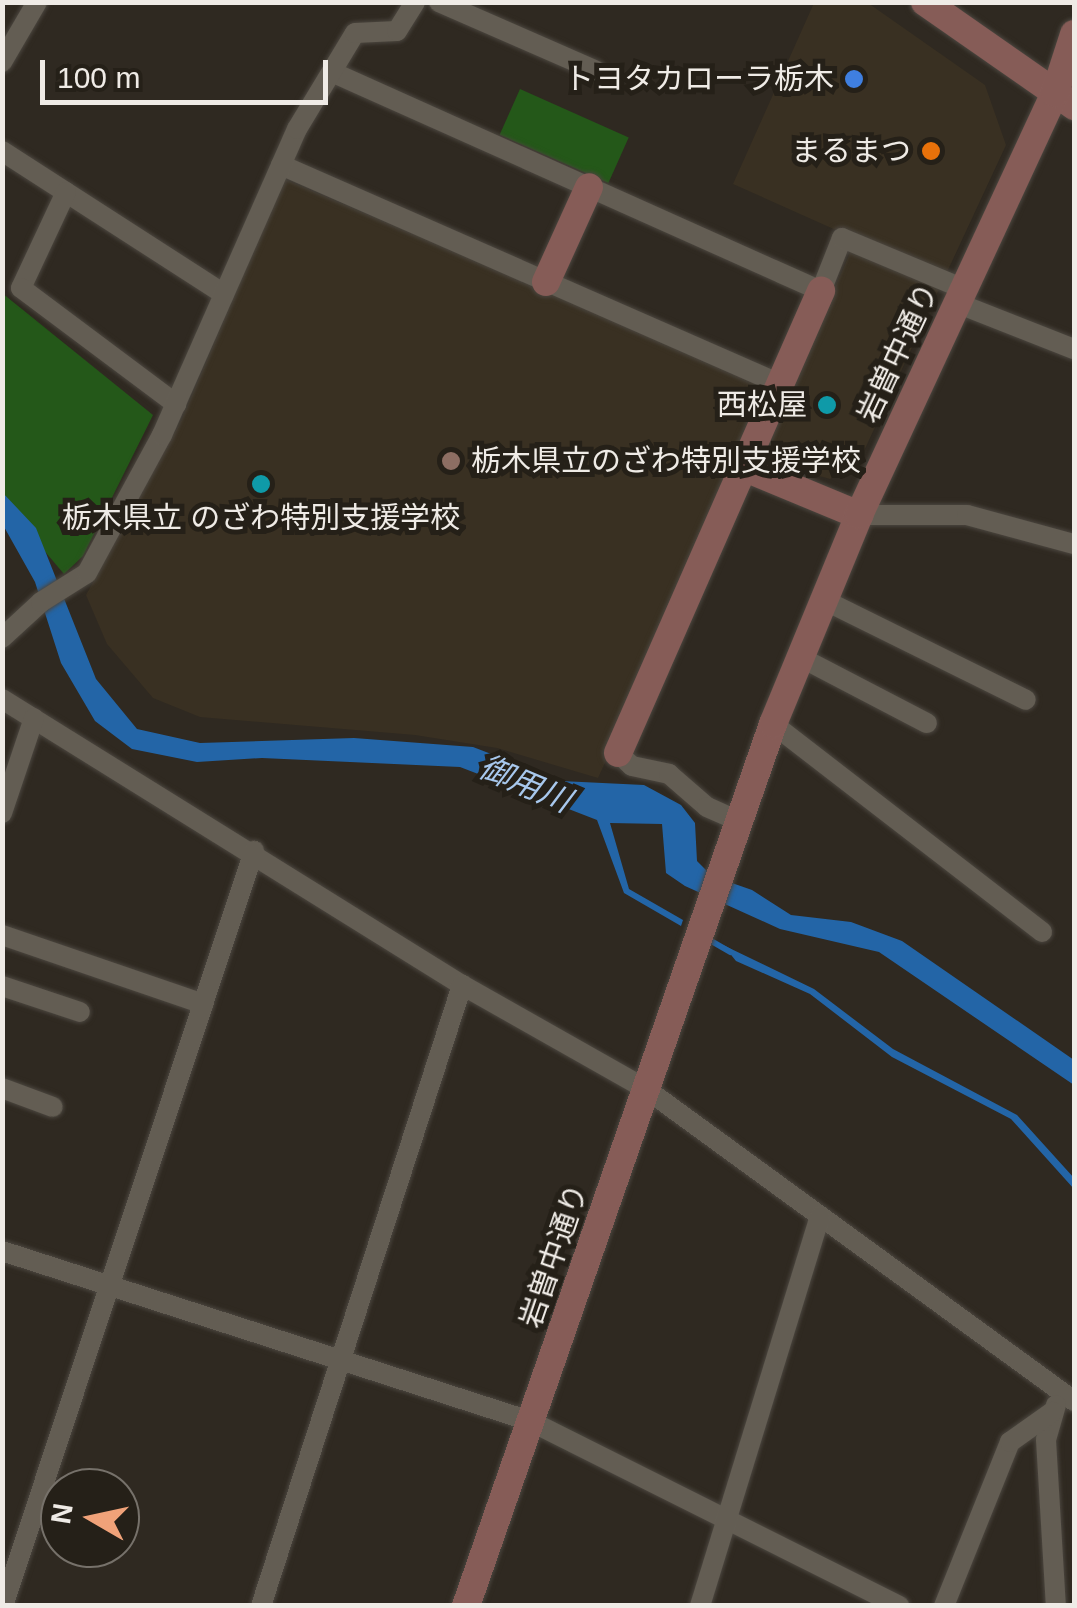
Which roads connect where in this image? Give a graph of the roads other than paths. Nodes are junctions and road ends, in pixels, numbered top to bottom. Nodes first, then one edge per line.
1 (37, 2) edge
2 (415, 2) edge
3 (439, 2) edge
4 (926, 2) edge
5 (1074, 34) edge
6 (2, 62) edge
7 (595, 70) dead end
8 (334, 73) junction
9 (1065, 99) edge
10 (2, 151) edge
11 (281, 166) junction
12 (590, 187) junction
13 (66, 192) junction
14 (546, 282) junction
15 (821, 291) junction
16 (224, 294) junction
17 (960, 296) junction
18 (1074, 350) edge
19 (780, 384) junction
20 (176, 404) junction
21 (744, 467) junction
22 (859, 515) junction
23 (1074, 544) edge
24 (824, 600) junction
25 (2, 638) edge
26 (800, 657) junction
27 (2, 699) edge
28 (1026, 700) dead end
29 (34, 718) junction
30 (927, 723) dead end
31 (773, 724) junction
32 (618, 752) joint
33 (2, 812) edge
34 (739, 820) junction
35 (254, 851) junction
36 (1042, 932) dead end
37 (2, 935) edge
38 (462, 985) junction
39 (2, 986) edge
40 (202, 1004) junction
41 (80, 1012) dead end
42 (2, 1088) edge
43 (646, 1089) junction
44 (53, 1107) dead end
45 (820, 1216) junction
46 (2, 1251) edge
47 (108, 1286) junction
48 (341, 1360) junction
49 (1066, 1399) edge
50 (530, 1421) junction
51 (725, 1519) junction
52 (3, 1606) edge
53 (261, 1606) edge
54 (466, 1606) edge
55 (700, 1606) edge
56 (899, 1606) edge
57 (944, 1606) edge
58 (1056, 1606) edge

1 - 6 street
2 - 8 street
3 - 7 street
4 - 9 street
5 - 9 street, 岩曽中通り
8 - 11 street
8 - 12 street
9 - 17 street, 岩曽中通り
10 - 13 street
11 - 14 street
11 - 16 street
12 - 14 street
12 - 15 street
13 - 16 street
13 - 20 street
14 - 19 street
15 - 17 street
15 - 19 street
16 - 20 street
17 - 18 street
17 - 22 street, 岩曽中通り
19 - 21 street
20 - 25 street
21 - 22 street
21 - 32 street
22 - 23 street
22 - 24 street, 岩曽中通り
24 - 26 street, 岩曽中通り
24 - 28 street
26 - 30 street
26 - 31 street, 岩曽中通り
27 - 29 street
29 - 33 street
29 - 35 street
31 - 34 street, 岩曽中通り
31 - 36 street
32 - 34 street
34 - 43 street, 岩曽中通り
35 - 38 street
35 - 40 street
37 - 40 street
38 - 43 street
38 - 48 street
39 - 41 street
40 - 47 street
42 - 44 street
43 - 45 street
43 - 50 street, 岩曽中通り
45 - 49 street
45 - 51 street
46 - 47 street
47 - 48 street
47 - 52 street
48 - 50 street
48 - 53 street
49 - 57 street
49 - 58 street
50 - 51 street
50 - 54 street, 岩曽中通り
51 - 55 street
51 - 56 street

